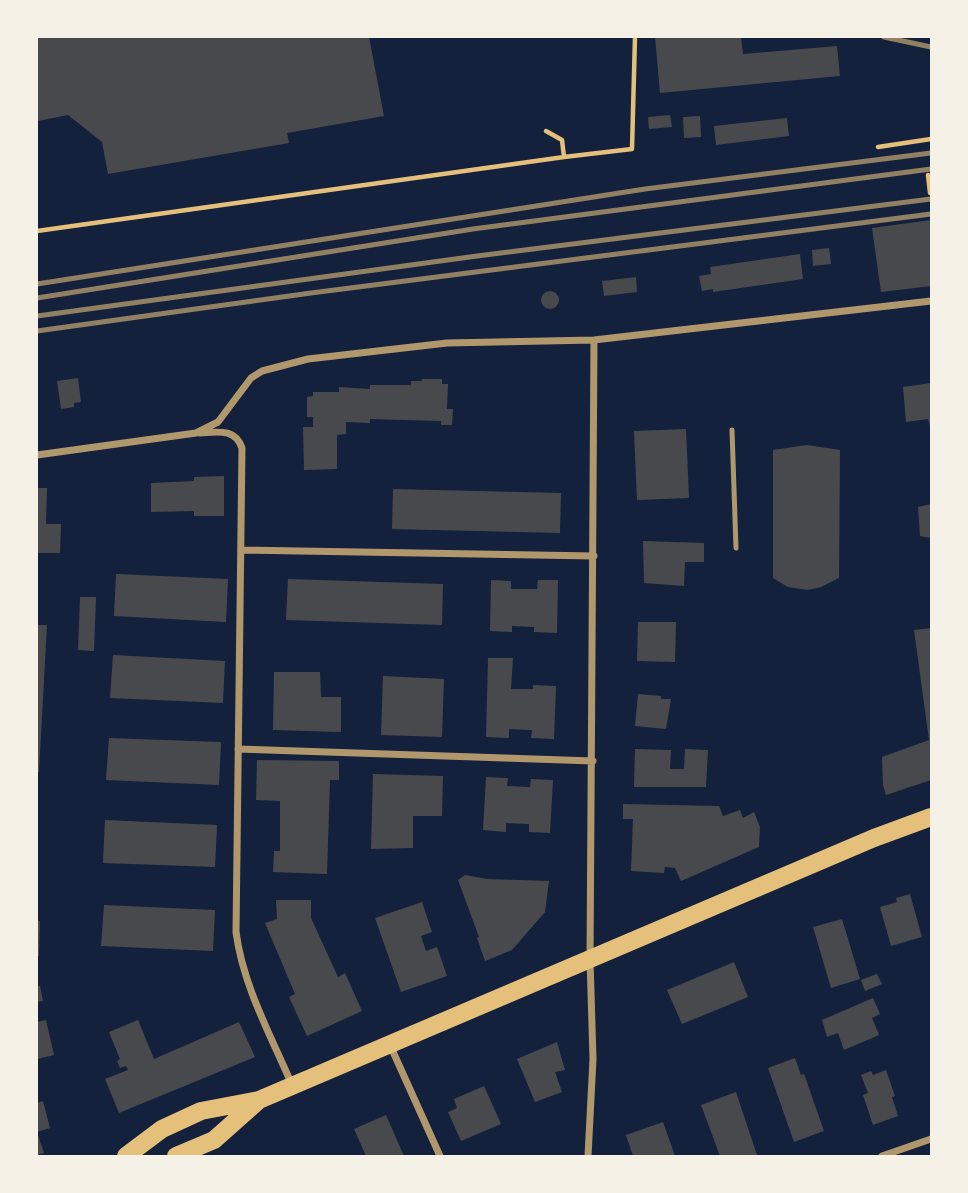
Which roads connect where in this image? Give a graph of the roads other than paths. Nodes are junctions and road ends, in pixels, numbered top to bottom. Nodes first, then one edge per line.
1 (931, 301) edge
2 (594, 340) junction
3 (732, 429) dead end
4 (197, 433) junction
5 (37, 455) edge
6 (736, 548) dead end
7 (240, 551) junction
8 (594, 556) junction
9 (238, 748) junction
10 (593, 761) junction
11 (931, 817) edge
12 (590, 959) junction
13 (390, 1044) junction
14 (292, 1086) junction
15 (259, 1100) junction
16 (931, 1139) edge
17 (126, 1156) edge
18 (176, 1156) edge
19 (440, 1156) edge
20 (587, 1156) edge
21 (882, 1156) edge

1 - 2 street
2 - 4 street
2 - 8 street
3 - 6 lane
4 - 5 street
4 - 7 street
7 - 8 street
7 - 9 street
8 - 10 street
9 - 10 street
9 - 14 street
10 - 12 street
11 - 12 main road
12 - 13 main road
12 - 20 street
13 - 14 main road
13 - 19 street
14 - 15 main road
15 - 17 main road
15 - 18 main road
16 - 21 street

